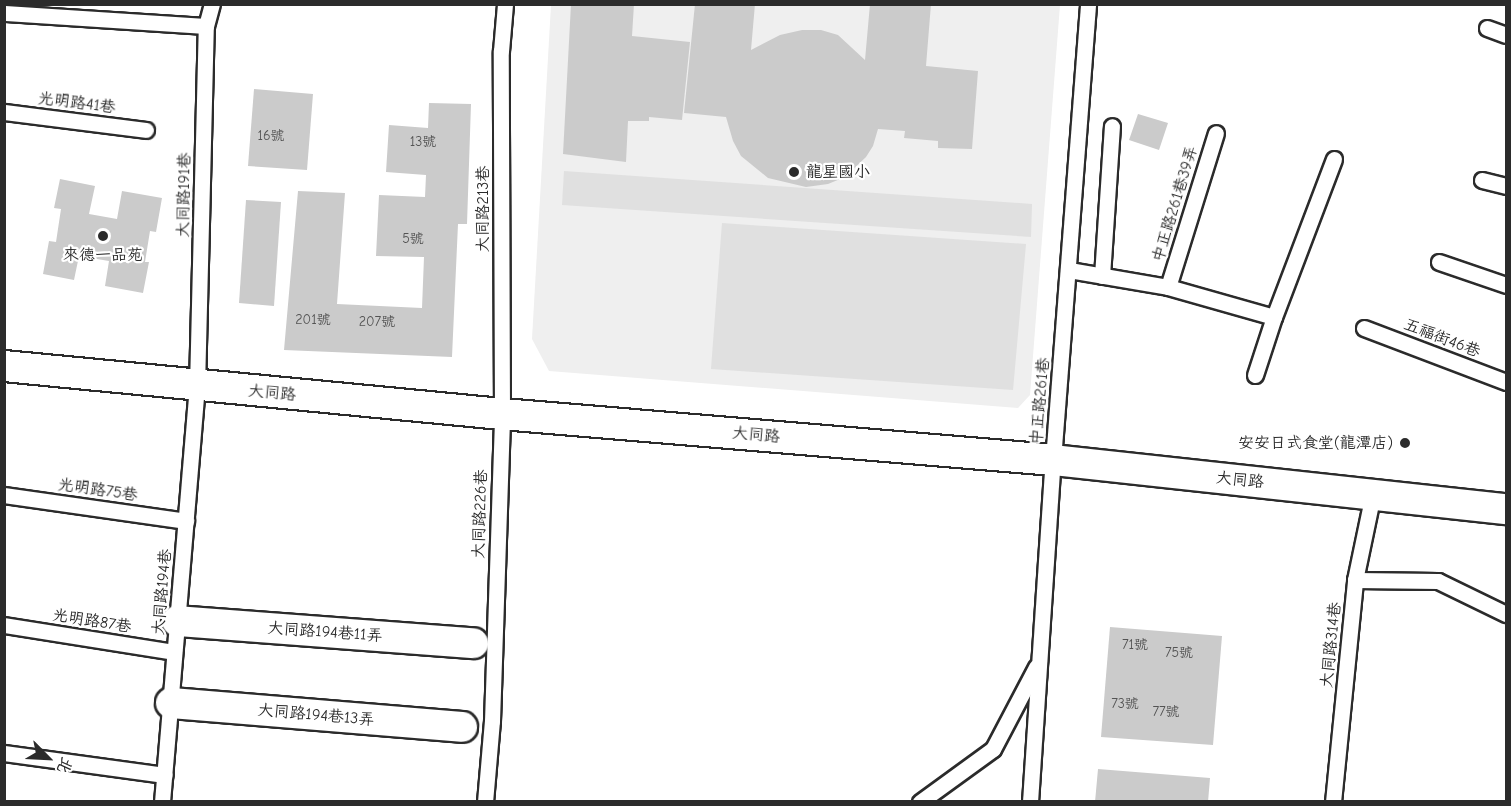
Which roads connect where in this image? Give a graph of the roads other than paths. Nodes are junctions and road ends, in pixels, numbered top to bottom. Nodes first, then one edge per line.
1 (212, 4) edge
2 (505, 4) edge
3 (1088, 4) edge
4 (4, 13) edge
5 (206, 26) junction
6 (1487, 28) dead end
7 (1506, 35) edge
8 (4, 112) edge
9 (1112, 126) dead end
10 (146, 130) dead end
11 (1216, 133) dead end
12 (1334, 159) dead end
13 (1482, 180) dead end
14 (1506, 186) edge
15 (1439, 262) dead end
16 (1069, 270) junction
17 (1102, 276) junction
18 (1506, 285) edge
19 (1168, 287) junction
20 (1274, 317) junction
21 (1364, 328) dead end
22 (4, 366) edge
23 (1255, 375) dead end
24 (1506, 382) edge
25 (197, 387) junction
26 (502, 414) junction
27 (1053, 460) junction
28 (1373, 494) junction
29 (4, 495) edge
30 (1506, 509) edge
31 (186, 521) junction
32 (1355, 580) junction
33 (1506, 614) edge
34 (177, 621) junction
35 (4, 625) edge
36 (473, 644) dead end
37 (174, 652) junction
38 (1040, 661) junction
39 (171, 703) junction
40 (462, 727) dead end
41 (4, 753) edge
42 (165, 776) junction
43 (162, 801) edge
44 (485, 801) edge
45 (920, 801) edge
46 (1030, 801) edge
47 (1333, 801) edge

1 - 5 lane, 大同路191巷
2 - 26 lane, 大同路213巷
3 - 16 lane, 中正路261巷
4 - 5 lane
5 - 25 lane, 大同路191巷
6 - 7 lane
8 - 10 lane, 光明路41巷
9 - 17 lane
11 - 19 lane, 中正路261巷39弄
12 - 20 lane
13 - 14 lane
15 - 18 lane
16 - 17 lane
16 - 27 lane, 中正路261巷
17 - 19 lane
19 - 20 lane
20 - 23 lane
21 - 24 lane, 五福街46巷
22 - 25 street, 大同路
25 - 26 street, 大同路
25 - 31 lane, 大同路194巷
26 - 27 street, 大同路
26 - 44 lane, 大同路226巷
27 - 28 street, 大同路
27 - 38 lane, 中正路261巷
28 - 30 street, 大同路
28 - 32 lane, 大同路314巷
29 - 31 lane, 光明路75巷
31 - 34 lane, 大同路194巷
32 - 33 lane
32 - 47 lane, 大同路314巷
34 - 36 street, 大同路194巷11弄
34 - 37 lane, 大同路194巷
35 - 37 lane, 光明路87巷
37 - 39 lane, 大同路194巷
38 - 45 lane
38 - 46 lane, 中正路261巷
39 - 40 street, 大同路194巷13弄
39 - 42 lane, 大同路194巷
41 - 42 lane
42 - 43 lane, 大同路194巷

